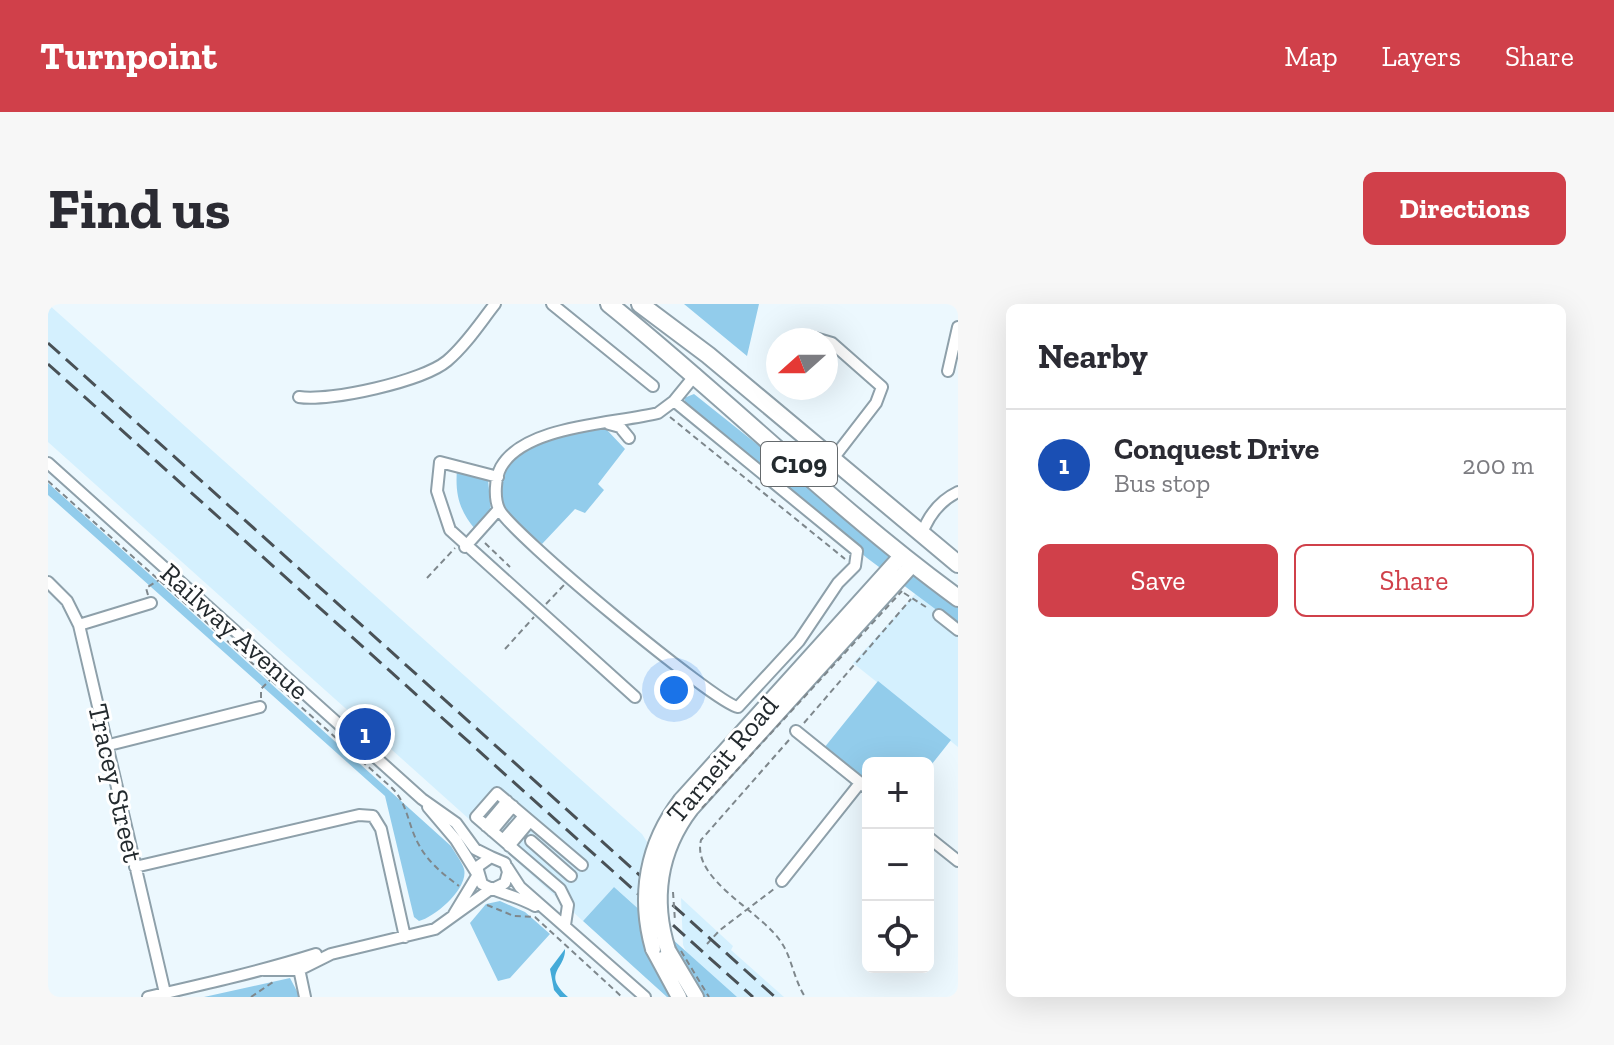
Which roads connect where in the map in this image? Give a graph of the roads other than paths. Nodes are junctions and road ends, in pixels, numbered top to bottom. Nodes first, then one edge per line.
1 (495, 304) edge
2 (552, 304) edge
3 (609, 304) edge
4 (640, 304) edge
5 (958, 327) edge
6 (838, 348) edge
7 (708, 355) junction
8 (948, 371) dead end
9 (696, 374) junction
10 (653, 386) dead end
11 (299, 397) dead end
12 (674, 401) junction
13 (607, 423) junction
14 (629, 438) dead end
15 (832, 460) junction
16 (48, 463) edge
17 (498, 477) junction
18 (958, 492) edge
19 (499, 509) junction
20 (921, 536) junction
21 (465, 547) junction
22 (907, 560) junction
23 (958, 564) edge
24 (48, 582) edge
25 (958, 598) edge
26 (151, 603) road end
27 (939, 615) road end
28 (79, 625) junction
29 (958, 630) edge
30 (635, 697) dead end
31 (260, 707) road end
32 (796, 731) road end
33 (109, 745) junction
34 (862, 784) edge
35 (862, 788) edge
36 (422, 799) junction
37 (516, 809) junction
38 (542, 832) junction
39 (498, 836) junction
40 (531, 841) junction
41 (934, 842) edge
42 (491, 857) junction
43 (958, 861) edge
44 (506, 865) junction
45 (582, 865) dead end
46 (135, 867) junction
47 (476, 874) junction
48 (571, 876) dead end
49 (782, 881) road end
50 (494, 888) junction
51 (473, 896) junction
52 (555, 916) junction
53 (565, 925) junction
54 (405, 937) junction
55 (667, 949) junction
56 (299, 969) junction
57 (165, 993) junction
58 (148, 997) edge
59 (305, 997) edge
60 (645, 997) edge
61 (679, 997) edge
62 (696, 997) edge

1 - 11 street
2 - 10 street
3 - 9 highway, C109
4 - 7 highway, C109
5 - 8 street
6 - 15 street
7 - 9 highway
7 - 15 highway, C109
9 - 12 street
9 - 22 highway, C109
12 - 13 street
12 - 19 street
13 - 14 street
13 - 17 street
15 - 20 highway, C109
16 - 36 street, Railway Avenue
17 - 19 street
17 - 21 street
18 - 20 street
19 - 21 street
20 - 22 highway
20 - 23 highway, C109
21 - 30 street
22 - 25 highway, C109
22 - 55 main road, Tarneit Road, bridge
24 - 28 street, Tracey Street
26 - 28 street
27 - 29 street
28 - 33 street, Tracey Street
31 - 33 street
32 - 34 street
33 - 46 street, Tracey Street
35 - 49 street
36 - 42 street, Railway Avenue
36 - 47 street, Railway Avenue
37 - 38 street
37 - 39 street
37 - 39 street
37 - 39 street
38 - 40 street
38 - 45 street
39 - 40 street
39 - 44 street
39 - 53 street
40 - 48 street
41 - 43 street
42 - 44 street
42 - 47 street
44 - 50 street
44 - 52 street
46 - 54 street
46 - 57 street, Tracey Street
47 - 50 street
47 - 51 street
50 - 51 street
50 - 52 street
51 - 54 street
52 - 53 street
53 - 60 street
54 - 56 street
55 - 61 main road, Tarneit Road
55 - 62 main road, Tarneit Road
56 - 57 street
56 - 59 street
57 - 58 street

